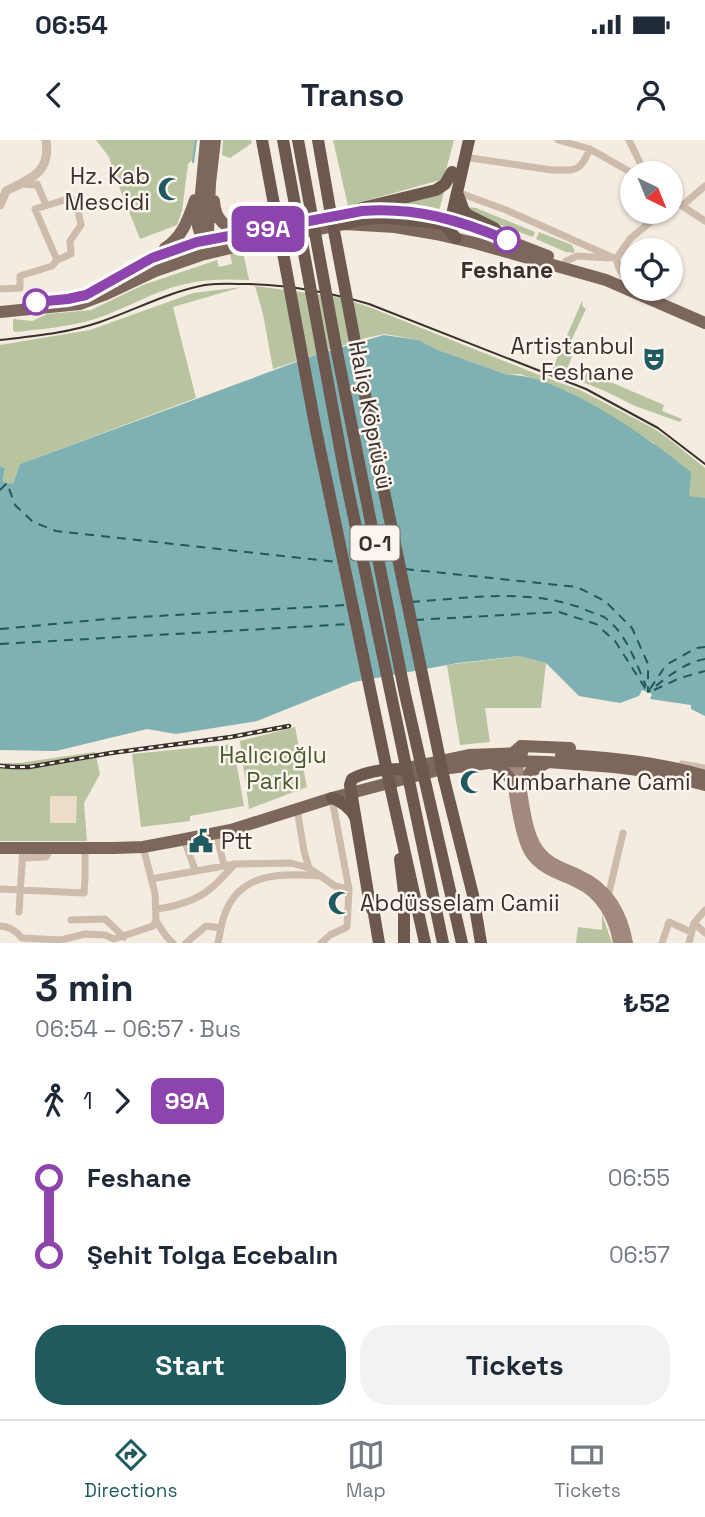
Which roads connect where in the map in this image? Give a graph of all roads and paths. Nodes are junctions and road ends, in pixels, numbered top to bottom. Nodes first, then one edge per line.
1 (46, 140) edge
2 (206, 140) edge
3 (215, 140) edge
4 (262, 140) edge
5 (283, 140) edge
6 (298, 140) edge
7 (318, 140) edge
8 (558, 140) edge
9 (629, 140) edge
10 (467, 144) edge
11 (590, 149) junction
12 (639, 161) edge
13 (213, 162) junction
14 (620, 166) edge
15 (452, 172) junction
16 (203, 180) junction
17 (20, 184) junction
18 (705, 187) edge
19 (457, 192) junction
20 (683, 199) edge
21 (0, 204) edge
22 (46, 205) junction
23 (683, 208) edge
24 (345, 219) junction
25 (446, 220) junction
26 (705, 221) edge
27 (648, 224) edge
28 (250, 232) junction
29 (456, 238) junction
30 (206, 240) junction
31 (506, 240) junction
32 (225, 249) junction
33 (152, 258) junction
34 (616, 259) junction
35 (57, 260) junction
36 (566, 261) junction
37 (620, 269) edge
38 (620, 278) edge
39 (126, 284) junction
40 (0, 289) edge
41 (673, 301) edge
42 (0, 305) edge
43 (0, 312) edge
44 (705, 315) edge
45 (705, 323) edge
46 (514, 758) junction
47 (493, 762) junction
48 (548, 762) junction
49 (663, 766) junction
50 (705, 768) edge
51 (402, 769) joint
52 (705, 776) edge
53 (518, 785) junction
54 (705, 788) edge
55 (352, 790) junction
56 (391, 790) junction
57 (331, 798) junction
58 (297, 809) junction
59 (355, 818) junction
60 (216, 832) junction
61 (623, 833) dead end
62 (184, 839) junction
63 (144, 846) junction
64 (0, 848) edge
65 (85, 848) junction
66 (23, 853) junction
67 (235, 864) junction
68 (224, 865) junction
69 (309, 868) junction
70 (195, 870) junction
71 (321, 876) junction
72 (151, 879) junction
73 (0, 889) edge
74 (20, 889) junction
75 (349, 889) junction
76 (474, 895) junction
77 (608, 897) junction
78 (157, 909) junction
79 (705, 910) edge
80 (19, 912) dead end
81 (374, 913) junction
82 (71, 920) dead end
83 (156, 921) junction
84 (0, 926) edge
85 (221, 928) junction
86 (693, 928) junction
87 (705, 933) edge
88 (124, 937) junction
89 (109, 940) edge
90 (62, 942) edge
91 (173, 943) edge
92 (186, 943) edge
93 (218, 943) edge
94 (321, 943) edge
95 (379, 943) edge
96 (404, 943) edge
97 (425, 943) edge
98 (443, 943) edge
99 (462, 943) edge
100 (481, 943) edge
101 (487, 943) edge
102 (618, 943) edge
103 (628, 943) edge
104 (662, 943) edge
105 (689, 943) edge

1 - 17 street
2 - 16 main road
3 - 13 main road
4 - 56 highway, bridge
5 - 98 highway, Haliç Köprüsü / O-1, bridge
6 - 99 highway, Haliç Köprüsü / O-1, bridge
7 - 76 highway, bridge
8 - 11 street
9 - 12 street
10 - 11 street
10 - 15 highway
10 - 19 highway
11 - 14 street
13 - 28 main road
13 - 30 main road
15 - 24 highway
15 - 25 highway
16 - 30 main road
16 - 33 main road
17 - 21 street
17 - 22 street
18 - 20 street
19 - 25 highway
19 - 31 highway
19 - 34 street
22 - 35 street
22 - 35 street
23 - 26 street
24 - 25 main road
24 - 28 main road
24 - 29 main road
24 - 32 main road
25 - 29 highway
25 - 31 main road
27 - 34 street
28 - 30 main road
29 - 45 main road
30 - 32 main road
30 - 33 main road
30 - 39 main road
31 - 36 main road
32 - 39 main road
33 - 42 main road
34 - 36 street
34 - 37 street
35 - 40 street
36 - 38 main road
39 - 43 main road
41 - 44 main road
46 - 47 main road
46 - 48 main road
46 - 49 main road
46 - 51 main road
46 - 53 main road
47 - 53 main road
47 - 55 main road
48 - 53 main road
48 - 54 main road
49 - 50 street
49 - 52 main road
51 - 55 highway
53 - 77 main road
53 - 102 main road
55 - 57 main road
55 - 59 highway
55 - 60 main road
55 - 81 highway
56 - 96 highway
56 - 97 highway
57 - 58 main road
57 - 59 highway
57 - 75 street
58 - 60 main road
58 - 69 street
59 - 81 highway
60 - 62 main road
60 - 68 street
61 - 77 street
62 - 63 main road
62 - 70 street
63 - 65 main road
63 - 72 street
64 - 66 main road
65 - 66 main road
65 - 74 street
66 - 74 street
67 - 68 street
67 - 69 street
67 - 78 street
68 - 70 street
69 - 71 street
70 - 72 street
71 - 75 street
71 - 85 street
72 - 78 street
73 - 74 street
74 - 80 street
75 - 94 street
76 - 100 highway
76 - 101 highway
77 - 103 main road
78 - 83 street
79 - 86 street
81 - 95 highway
82 - 88 street
83 - 88 street
83 - 91 street
84 - 90 street
85 - 92 street
85 - 93 street
86 - 87 street
86 - 104 street
86 - 105 street
88 - 89 street
89 - 90 street

